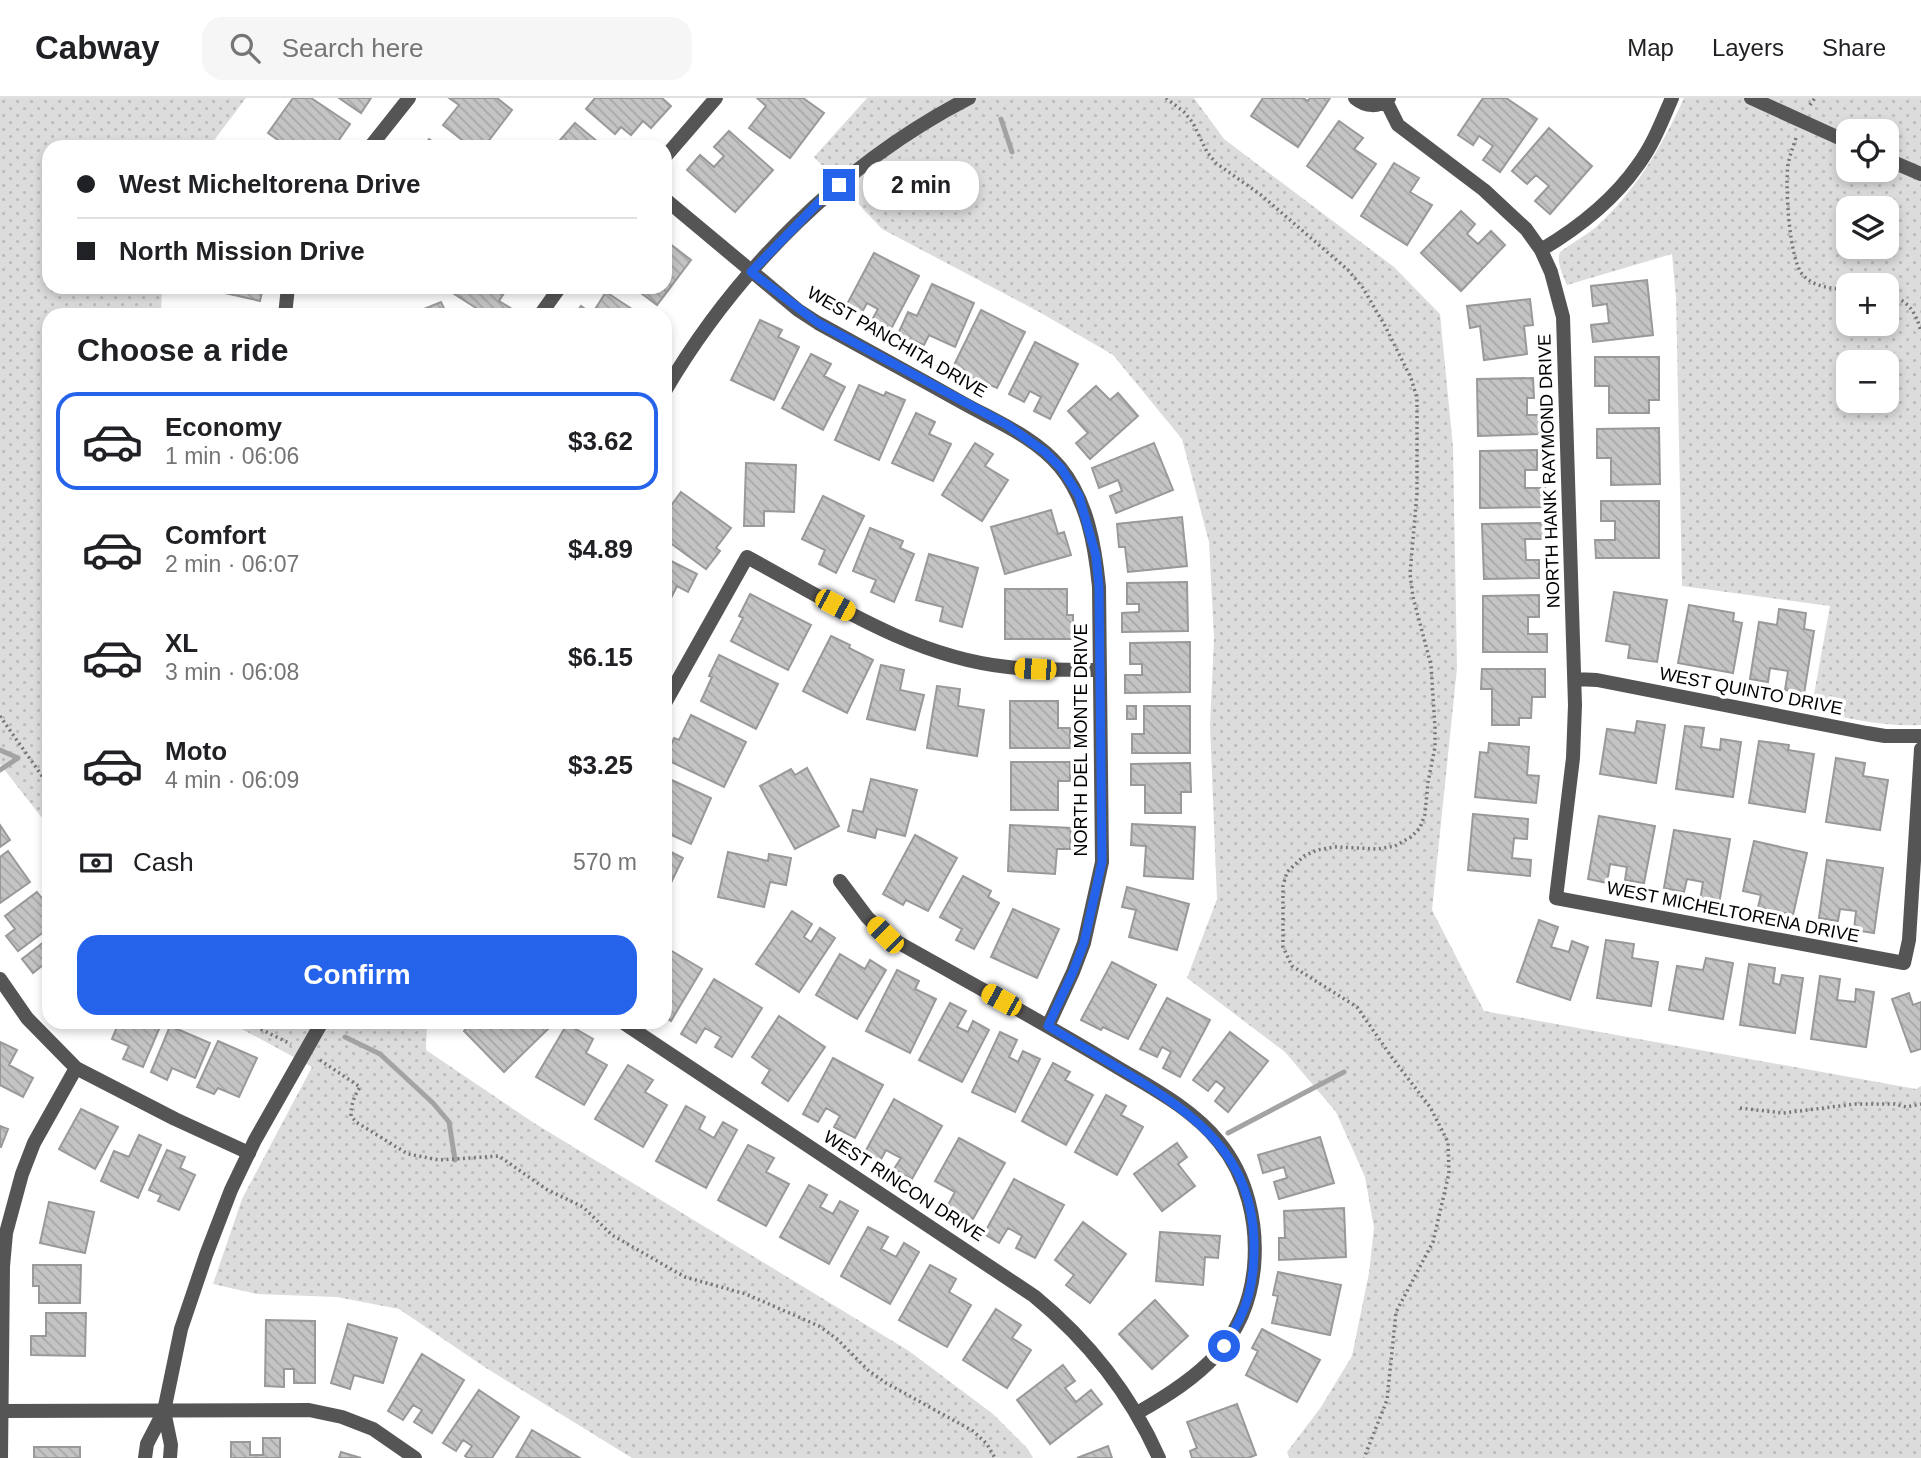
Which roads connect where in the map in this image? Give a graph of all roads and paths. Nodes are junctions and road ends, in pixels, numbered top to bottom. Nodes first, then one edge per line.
1 (409, 98) edge
2 (716, 98) edge
3 (969, 98) edge
4 (1166, 98) edge
5 (1355, 98) edge
6 (1672, 98) edge
7 (1751, 98) edge
8 (1815, 98) edge
9 (1388, 100) edge
10 (1810, 105) dead end
11 (1836, 137) edge
12 (1796, 138) dead end
13 (376, 140) edge
14 (672, 149) edge
15 (1899, 165) edge
16 (1921, 174) edge
17 (672, 205) edge
18 (1541, 250) junction
19 (751, 272) junction
20 (1836, 288) edge
21 (1899, 298) edge
22 (1921, 332) edge
23 (672, 380) edge
24 (1090, 530) joint
25 (1099, 670) junction
26 (1575, 679) junction
27 (672, 690) edge
28 (0, 716) edge
29 (1921, 736) edge
30 (1921, 749) edge
31 (42, 776) edge
32 (840, 881) dead end
33 (1556, 898) joint
34 (0, 979) edge
35 (1048, 1026) junction
36 (260, 1029) edge
37 (318, 1029) edge
38 (633, 1029) edge
39 (291, 1044) dead end
40 (320, 1060) dead end
41 (76, 1068) junction
42 (1921, 1104) edge
43 (1740, 1108) dead end
44 (249, 1153) junction
45 (1, 1266) edge
46 (1, 1411) edge
47 (164, 1411) junction
48 (1137, 1413) junction
49 (1, 1458) edge
50 (145, 1458) edge
51 (170, 1458) edge
52 (415, 1458) edge
53 (995, 1458) edge
54 (1159, 1458) edge
55 (1364, 1458) edge

1 - 13 street
2 - 14 street
3 - 19 street
4 - 55 path
5 - 9 street
6 - 18 street
7 - 11 street
8 - 10 path
9 - 18 street, NORTH HANK RAYMOND DRIVE
12 - 20 path
15 - 16 street
17 - 19 street, WEST PANCHITA DRIVE
18 - 26 street, NORTH HANK RAYMOND DRIVE
19 - 23 street
19 - 24 street, WEST PANCHITA DRIVE
21 - 22 path
24 - 25 street, NORTH DEL MONTE DRIVE
25 - 27 street
25 - 35 street, NORTH DEL MONTE DRIVE
26 - 29 street, WEST QUINTO DRIVE
26 - 33 street, NORTH HANK RAYMOND DRIVE
28 - 31 path
30 - 33 street, WEST MICHELTORENA DRIVE
32 - 35 street
34 - 41 street
35 - 48 street
36 - 39 path
37 - 44 street
38 - 48 street, WEST RINCON DRIVE
40 - 53 path
41 - 44 street
41 - 45 street
42 - 43 path
44 - 47 street
45 - 46 street
46 - 47 street
46 - 49 street
47 - 50 street
47 - 51 street
47 - 52 street
48 - 54 street, WEST RINCON DRIVE

